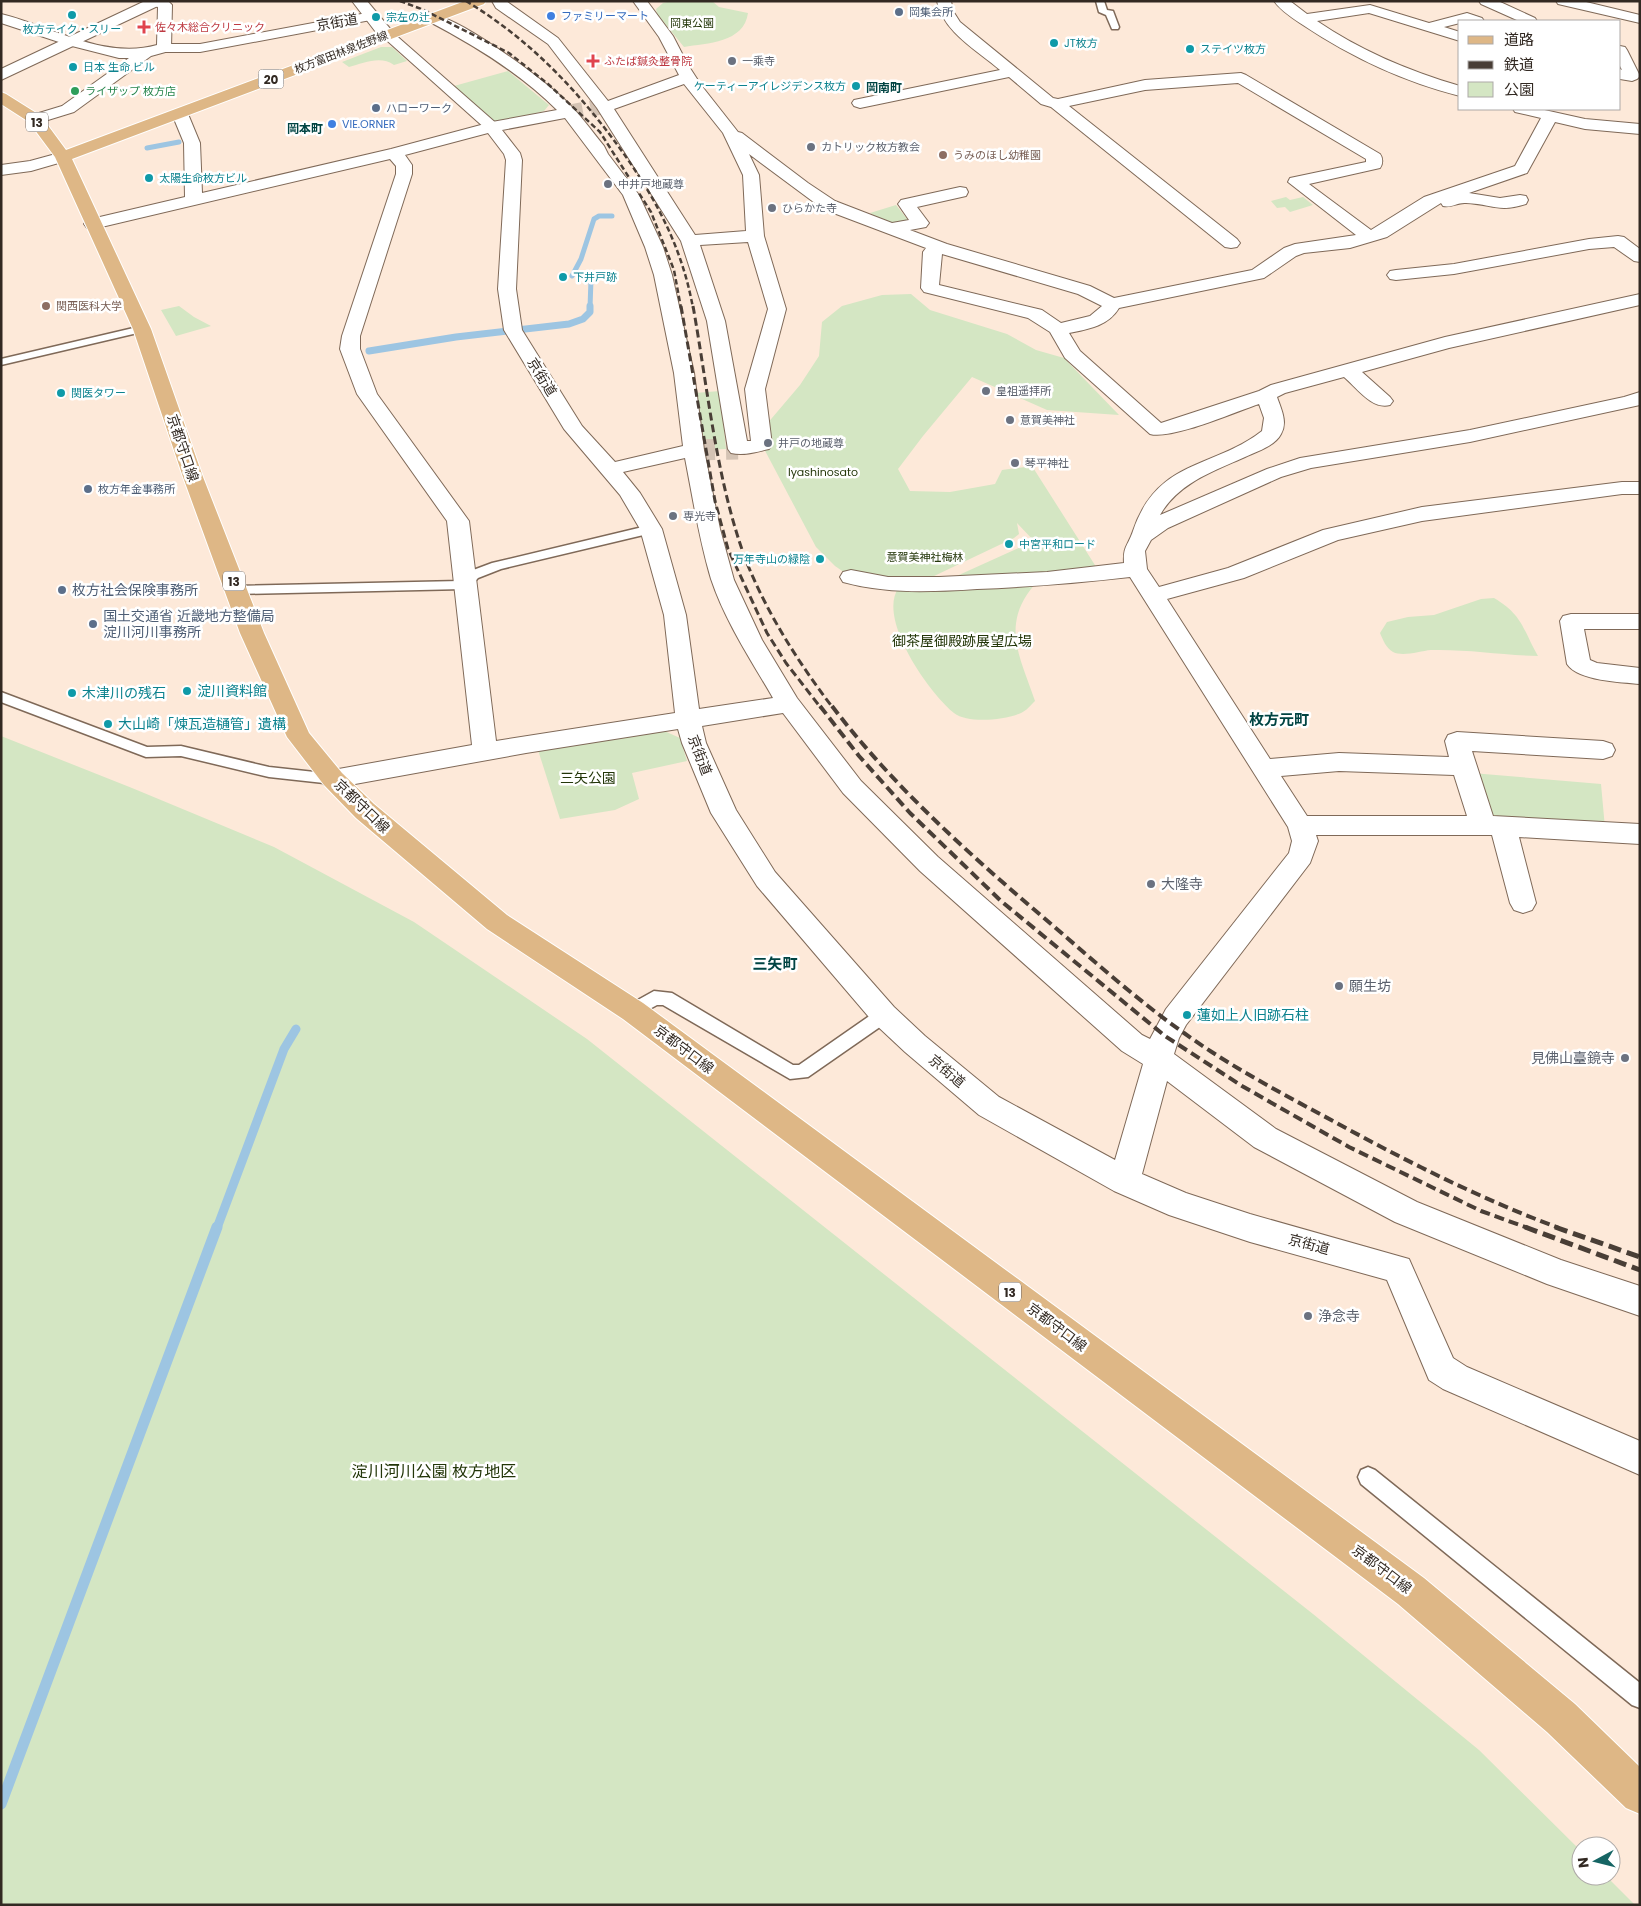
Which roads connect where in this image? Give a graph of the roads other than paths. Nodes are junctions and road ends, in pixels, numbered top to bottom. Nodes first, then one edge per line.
1 (157, 1) edge
2 (359, 1) edge
3 (479, 1) edge
4 (499, 1) edge
5 (640, 1) edge
6 (944, 1) edge
7 (1100, 1) edge
8 (1281, 1) edge
9 (1486, 1) edge
10 (1563, 1) edge
11 (1412, 6) dead end
12 (1385, 14) junction
13 (372, 16) junction
14 (1, 18) edge
15 (433, 18) junction
16 (1302, 19) junction
17 (1640, 19) edge
18 (1474, 20) edge
19 (1528, 20) edge
20 (1114, 27) dead end
21 (1429, 27) junction
22 (387, 34) junction
23 (1458, 36) edge
24 (73, 42) junction
25 (164, 48) junction
26 (1621, 50) edge
27 (1621, 52) edge
28 (1640, 52) edge
29 (146, 53) junction
30 (1012, 72) junction
31 (1621, 74) edge
32 (1, 75) edge
33 (688, 77) junction
34 (1458, 90) edge
35 (1, 97) edge
36 (860, 103) dead end
37 (1057, 104) junction
38 (604, 106) junction
39 (1525, 110) edge
40 (567, 113) junction
41 (180, 114) junction
42 (1550, 117) junction
43 (35, 119) junction
44 (492, 128) junction
45 (1640, 129) edge
46 (730, 132) junction
47 (394, 154) junction
48 (63, 157) junction
49 (1, 170) edge
50 (960, 192) dead end
51 (194, 200) junction
52 (1520, 200) dead end
53 (1430, 201) junction
54 (93, 224) junction
55 (890, 229) junction
56 (755, 236) junction
57 (1369, 237) junction
58 (690, 241) junction
59 (1231, 243) dead end
60 (941, 248) junction
61 (1640, 257) edge
62 (1396, 275) dead end
63 (1640, 299) edge
64 (1112, 304) junction
65 (142, 329) junction
66 (1058, 329) junction
67 (1, 362) edge
68 (1348, 370) junction
69 (1266, 395) junction
70 (1640, 398) edge
71 (1383, 401) dead end
72 (694, 450) junction
73 (610, 469) junction
74 (1640, 488) edge
75 (651, 529) junction
76 (1142, 536) junction
77 (1136, 570) junction
78 (851, 577) dead end
79 (464, 585) junction
80 (237, 590) junction
81 (1152, 596) junction
82 (1640, 622) edge
83 (1640, 676) edge
84 (1, 697) edge
85 (788, 704) junction
86 (688, 719) junction
87 (1603, 750) dead end
88 (485, 752) junction
89 (1464, 766) junction
90 (1263, 768) junction
91 (333, 779) junction
92 (1300, 826) junction
93 (1493, 826) junction
94 (1640, 834) edge
95 (1523, 903) dead end
96 (633, 1011) junction
97 (884, 1015) junction
98 (1158, 1059) junction
99 (1125, 1181) junction
100 (1640, 1301) edge
101 (1640, 1458) edge
102 (1368, 1477) dead end
103 (1640, 1697) edge
104 (1640, 1794) edge

1 - 24 street
1 - 25 street
2 - 13 street
3 - 15 main road, 枚方富田林泉佐野線 / 20
4 - 38 street
5 - 33 street
6 - 30 street
7 - 20 lane
8 - 16 street
9 - 19 street
10 - 17 street
11 - 12 street
12 - 16 street
12 - 21 street
13 - 22 street, 京街道
13 - 25 street, 京街道
14 - 24 street, 京街道
15 - 22 main road, 枚方富田林泉佐野線 / 20
15 - 40 street
16 - 34 street
18 - 21 street
21 - 23 street
22 - 41 main road, 枚方富田林泉佐野線 / 20
22 - 44 street, 京街道
24 - 29 street, 京街道
24 - 32 street
25 - 29 street, 京街道
26 - 28 street
27 - 31 street
29 - 43 street
30 - 36 street
30 - 37 street
33 - 38 street
33 - 46 street
35 - 43 main road, 京都守口線 / 13
37 - 57 street
37 - 59 street
38 - 58 street
39 - 42 street
40 - 44 street
40 - 72 street
41 - 48 main road, 枚方富田林泉佐野線 / 20
41 - 51 street
42 - 45 street
42 - 53 street
43 - 48 main road, 京都守口線 / 13
44 - 47 street
44 - 73 street, 京街道
46 - 55 street
46 - 56 street
47 - 51 street
47 - 79 street
48 - 49 street
48 - 54 main road, 京都守口線 / 13
50 - 55 street
51 - 54 street
52 - 53 street
53 - 57 street
54 - 65 main road, 京都守口線 / 13
55 - 60 street
56 - 58 street
56 - 58 street
57 - 64 street
60 - 64 street
60 - 66 street
61 - 62 street
63 - 68 street
64 - 66 street
65 - 67 lane
65 - 80 main road, 京都守口線 / 13
66 - 69 street
68 - 69 street
68 - 71 street
69 - 76 street
70 - 76 street
72 - 73 street
72 - 85 street
73 - 75 street, 京街道
74 - 81 street
75 - 79 lane
75 - 86 street, 京街道
76 - 77 street
77 - 78 street
77 - 81 street
79 - 80 lane
79 - 88 street
80 - 91 main road, 京都守口線 / 13
81 - 90 street
82 - 83 street
84 - 91 lane
85 - 86 street
85 - 98 street
86 - 88 street
86 - 97 street, 京街道
87 - 89 street
88 - 91 street
89 - 90 street
89 - 93 street
90 - 92 street
91 - 96 main road, 京都守口線 / 13
92 - 93 street
92 - 98 street
93 - 94 street
93 - 95 street
96 - 97 lane
96 - 104 main road, 京都守口線 / 13
97 - 99 street, 京街道
98 - 99 street
98 - 100 street
99 - 101 street, 京街道
102 - 103 lane

